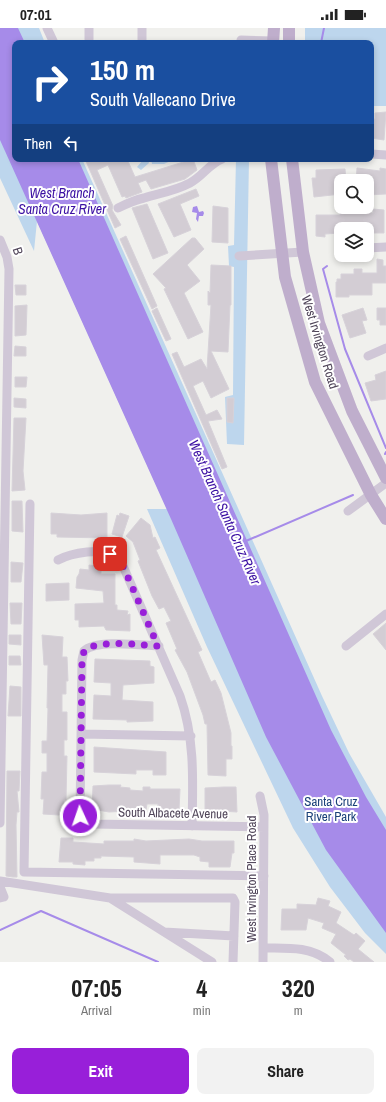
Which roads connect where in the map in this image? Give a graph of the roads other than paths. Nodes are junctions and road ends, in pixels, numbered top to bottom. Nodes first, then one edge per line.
1 (47, 28) edge
2 (90, 28) edge
3 (142, 28) edge
4 (274, 28) edge
5 (289, 28) edge
6 (53, 40) edge
7 (89, 40) edge
8 (142, 40) edge
9 (273, 40) edge
10 (289, 40) edge
11 (374, 154) edge
12 (386, 154) edge
13 (216, 162) edge
14 (271, 162) edge
15 (292, 162) edge
16 (118, 208) dead end
17 (0, 240) edge
18 (386, 247) edge
19 (374, 248) edge
20 (303, 252) junction
21 (281, 253) junction
22 (239, 256) dead end
23 (4, 297) edge
24 (4, 337) edge
25 (386, 348) edge
26 (368, 356) dead end
27 (4, 402) edge
28 (3, 444) edge
29 (386, 478) edge
30 (386, 483) edge
31 (3, 486) edge
32 (371, 495) junction
33 (30, 504) dead end
34 (348, 511) dead end
35 (386, 519) edge
36 (3, 528) edge
37 (58, 560) dead end
38 (2, 570) edge
39 (2, 612) edge
40 (386, 614) edge
41 (158, 646) junction
42 (346, 646) dead end
43 (1, 654) edge
44 (1, 696) edge
45 (81, 734) junction
46 (191, 736) junction
47 (1, 738) edge
48 (0, 793) edge
49 (260, 796) dead end
50 (0, 823) edge
51 (192, 826) junction
52 (264, 827) junction
53 (264, 876) junction
54 (0, 881) edge
55 (0, 887) edge
56 (0, 898) edge
57 (110, 898) junction
58 (163, 932) junction
59 (234, 936) junction
60 (264, 948) junction
61 (212, 962) edge
62 (233, 962) edge
63 (264, 962) edge
64 (330, 962) edge

1 - 6 street
2 - 7 street
3 - 8 street
4 - 9 main road
5 - 10 main road
11 - 12 street
13 - 16 street
14 - 21 main road, West Irvington Road
15 - 20 main road, West Irvington Road
17 - 23 street, B
18 - 19 street
20 - 21 street
20 - 29 main road, West Irvington Road
21 - 22 street
21 - 32 main road, West Irvington Road
23 - 24 street, B
24 - 27 street, B
25 - 26 street
27 - 28 street, B
28 - 31 street, B
30 - 32 street
31 - 36 street, B
32 - 34 street
32 - 35 main road, West Irvington Road
33 - 53 street
36 - 38 street, B
37 - 41 street
38 - 39 street, B
39 - 43 street, B
40 - 42 street
41 - 45 street
41 - 46 street
43 - 44 street, B
44 - 47 street, B
45 - 46 street
45 - 51 street, South Albacete Avenue
46 - 51 street
47 - 48 street, B
48 - 50 street, B
49 - 52 street, West Irvington Place Road
51 - 52 street, South Albacete Avenue
52 - 53 street, West Irvington Place Road
53 - 60 street, West Irvington Place Road
54 - 57 street
55 - 56 street
57 - 58 street
57 - 59 street
58 - 59 street
58 - 61 street
59 - 62 street
60 - 63 street, West Irvington Place Road
60 - 64 street

